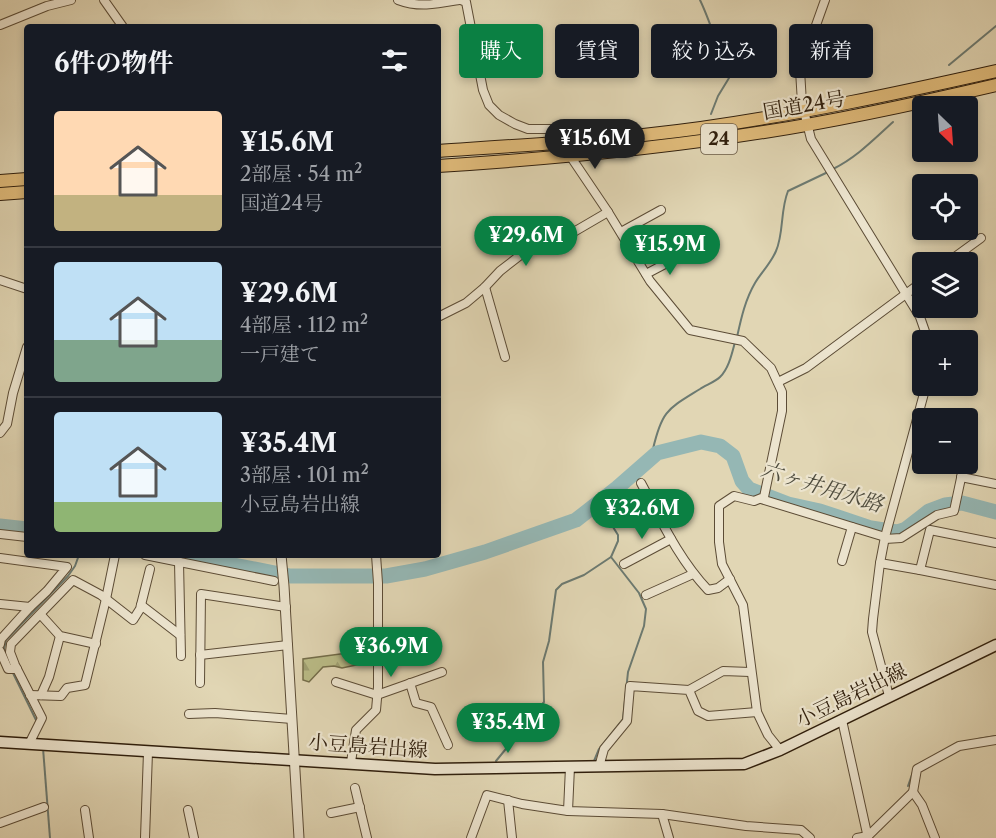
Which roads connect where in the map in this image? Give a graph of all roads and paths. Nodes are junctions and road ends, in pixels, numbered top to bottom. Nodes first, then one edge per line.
1 (71, 0) edge
2 (104, 0) edge
3 (398, 0) edge
4 (460, 0) edge
5 (825, 0) edge
6 (121, 24) edge
7 (0, 25) edge
8 (996, 71) edge
9 (996, 85) edge
10 (804, 110) junction
11 (808, 124) junction
12 (561, 143) junction
13 (441, 151) edge
14 (570, 157) junction
15 (441, 166) edge
16 (24, 179) edge
17 (0, 181) edge
18 (24, 192) edge
19 (0, 194) edge
20 (661, 210) dead end
21 (608, 212) junction
22 (621, 232) junction
23 (981, 238) dead end
24 (962, 252) edge
25 (682, 255) dead end
26 (646, 274) junction
27 (1, 283) edge
28 (485, 287) junction
29 (24, 288) edge
30 (912, 291) edge
31 (907, 295) junction
32 (441, 315) edge
33 (925, 330) edge
34 (24, 357) edge
35 (506, 357) dead end
36 (778, 382) junction
37 (0, 433) edge
38 (912, 440) edge
39 (962, 474) edge
40 (961, 477) junction
41 (640, 483) dead end
42 (996, 484) edge
43 (760, 499) junction
44 (652, 504) junction
45 (616, 523) dead end
46 (852, 526) junction
47 (0, 534) edge
48 (886, 534) junction
49 (24, 537) edge
50 (671, 539) junction
51 (996, 543) edge
52 (0, 558) edge
53 (114, 558) edge
54 (160, 558) edge
55 (281, 558) edge
56 (376, 558) edge
57 (842, 561) dead end
58 (179, 562) junction
59 (880, 563) junction
60 (624, 564) dead end
61 (150, 569) dead end
62 (920, 570) junction
63 (693, 573) junction
64 (730, 579) junction
65 (274, 581) dead end
66 (996, 585) edge
67 (646, 595) dead end
68 (106, 599) junction
69 (0, 604) edge
70 (141, 605) junction
71 (30, 607) junction
72 (286, 607) junction
73 (41, 615) junction
74 (180, 635) junction
75 (60, 636) junction
76 (0, 644) edge
77 (96, 644) junction
78 (288, 645) junction
79 (996, 645) edge
80 (0, 651) edge
81 (200, 655) junction
82 (180, 656) dead end
83 (17, 669) junction
84 (442, 672) dead end
85 (750, 672) junction
86 (336, 682) dead end
87 (200, 683) dead end
88 (410, 683) junction
89 (689, 690) junction
90 (30, 695) junction
91 (41, 695) junction
92 (377, 695) junction
93 (889, 696) junction
94 (757, 712) junction
95 (189, 714) dead end
96 (292, 719) junction
97 (842, 720) junction
98 (996, 740) edge
99 (0, 742) edge
100 (29, 744) junction
101 (448, 745) dead end
102 (780, 750) junction
103 (148, 752) junction
104 (294, 759) junction
105 (351, 762) junction
106 (570, 767) junction
107 (599, 767) junction
108 (355, 788) dead end
109 (913, 792) junction
110 (508, 800) junction
111 (45, 807) dead end
112 (360, 807) junction
113 (85, 810) dead end
114 (188, 810) dead end
115 (568, 811) junction
116 (331, 813) dead end
117 (662, 814) junction
118 (0, 823) edge
119 (868, 837) edge
120 (89, 838) edge
121 (144, 838) edge
122 (194, 838) edge
123 (299, 838) edge
124 (368, 838) edge
125 (471, 838) edge
126 (512, 838) edge
127 (669, 838) edge
128 (810, 838) edge
129 (857, 838) edge
130 (935, 838) edge

1 - 7 street
2 - 6 street
3 - 4 street
4 - 12 street
5 - 10 street
8 - 10 highway, 国道24号 / 24
9 - 11 highway, 国道24号 / 24
10 - 11 street
10 - 12 highway, 国道24号 / 24
11 - 14 highway, 国道24号 / 24
11 - 31 street
12 - 13 highway, 国道24号 / 24
12 - 14 street
14 - 15 highway, 国道24号 / 24
14 - 21 street
16 - 17 highway
18 - 19 highway
20 - 22 street
21 - 22 street
21 - 28 street
22 - 26 street
23 - 24 street
25 - 26 street
26 - 36 street
27 - 29 street
28 - 32 street
28 - 35 street
30 - 31 street
31 - 33 street
31 - 36 street
34 - 37 street
36 - 43 street
38 - 48 street
39 - 40 street
40 - 42 street
40 - 48 street
41 - 44 street
43 - 46 street
43 - 64 street
44 - 45 street
44 - 50 street
46 - 48 street
46 - 57 street
47 - 49 street
48 - 59 street
50 - 60 street
50 - 63 street
51 - 62 street
52 - 71 street
53 - 68 street
54 - 58 street
55 - 72 street
56 - 92 street
58 - 65 street
58 - 74 street
59 - 62 street
59 - 93 street
61 - 70 street
62 - 66 street
63 - 64 street
63 - 67 street
64 - 85 street
68 - 70 street
68 - 73 street
68 - 77 street
69 - 71 street
70 - 74 street
71 - 76 street
72 - 78 street
72 - 81 street
73 - 75 street
73 - 83 street
74 - 82 street
75 - 77 street
75 - 91 street
77 - 91 street
78 - 81 street
78 - 96 street
79 - 93 main road, 小豆島岩出線
80 - 83 street
81 - 87 street
83 - 90 street
84 - 88 street
85 - 89 street
85 - 94 street
86 - 92 street
88 - 92 street
88 - 101 street
89 - 94 street
89 - 107 street
90 - 91 street
90 - 100 street
92 - 105 street
93 - 97 main road, 小豆島岩出線
94 - 102 street
95 - 96 street
96 - 104 street
97 - 102 main road, 小豆島岩出線
97 - 119 street
98 - 109 street
99 - 100 main road, 小豆島岩出線
100 - 103 main road, 小豆島岩出線
102 - 107 main road, 小豆島岩出線
103 - 104 main road, 小豆島岩出線
103 - 121 street
104 - 105 main road, 小豆島岩出線
104 - 123 street
105 - 106 main road, 小豆島岩出線
106 - 107 main road, 小豆島岩出線
106 - 115 street
108 - 112 street
109 - 119 street
109 - 130 street
110 - 115 street
110 - 125 street
110 - 126 street
111 - 118 street
112 - 116 street
112 - 124 street
113 - 120 street
114 - 122 street
115 - 117 street
117 - 127 street
117 - 128 street
119 - 129 street

